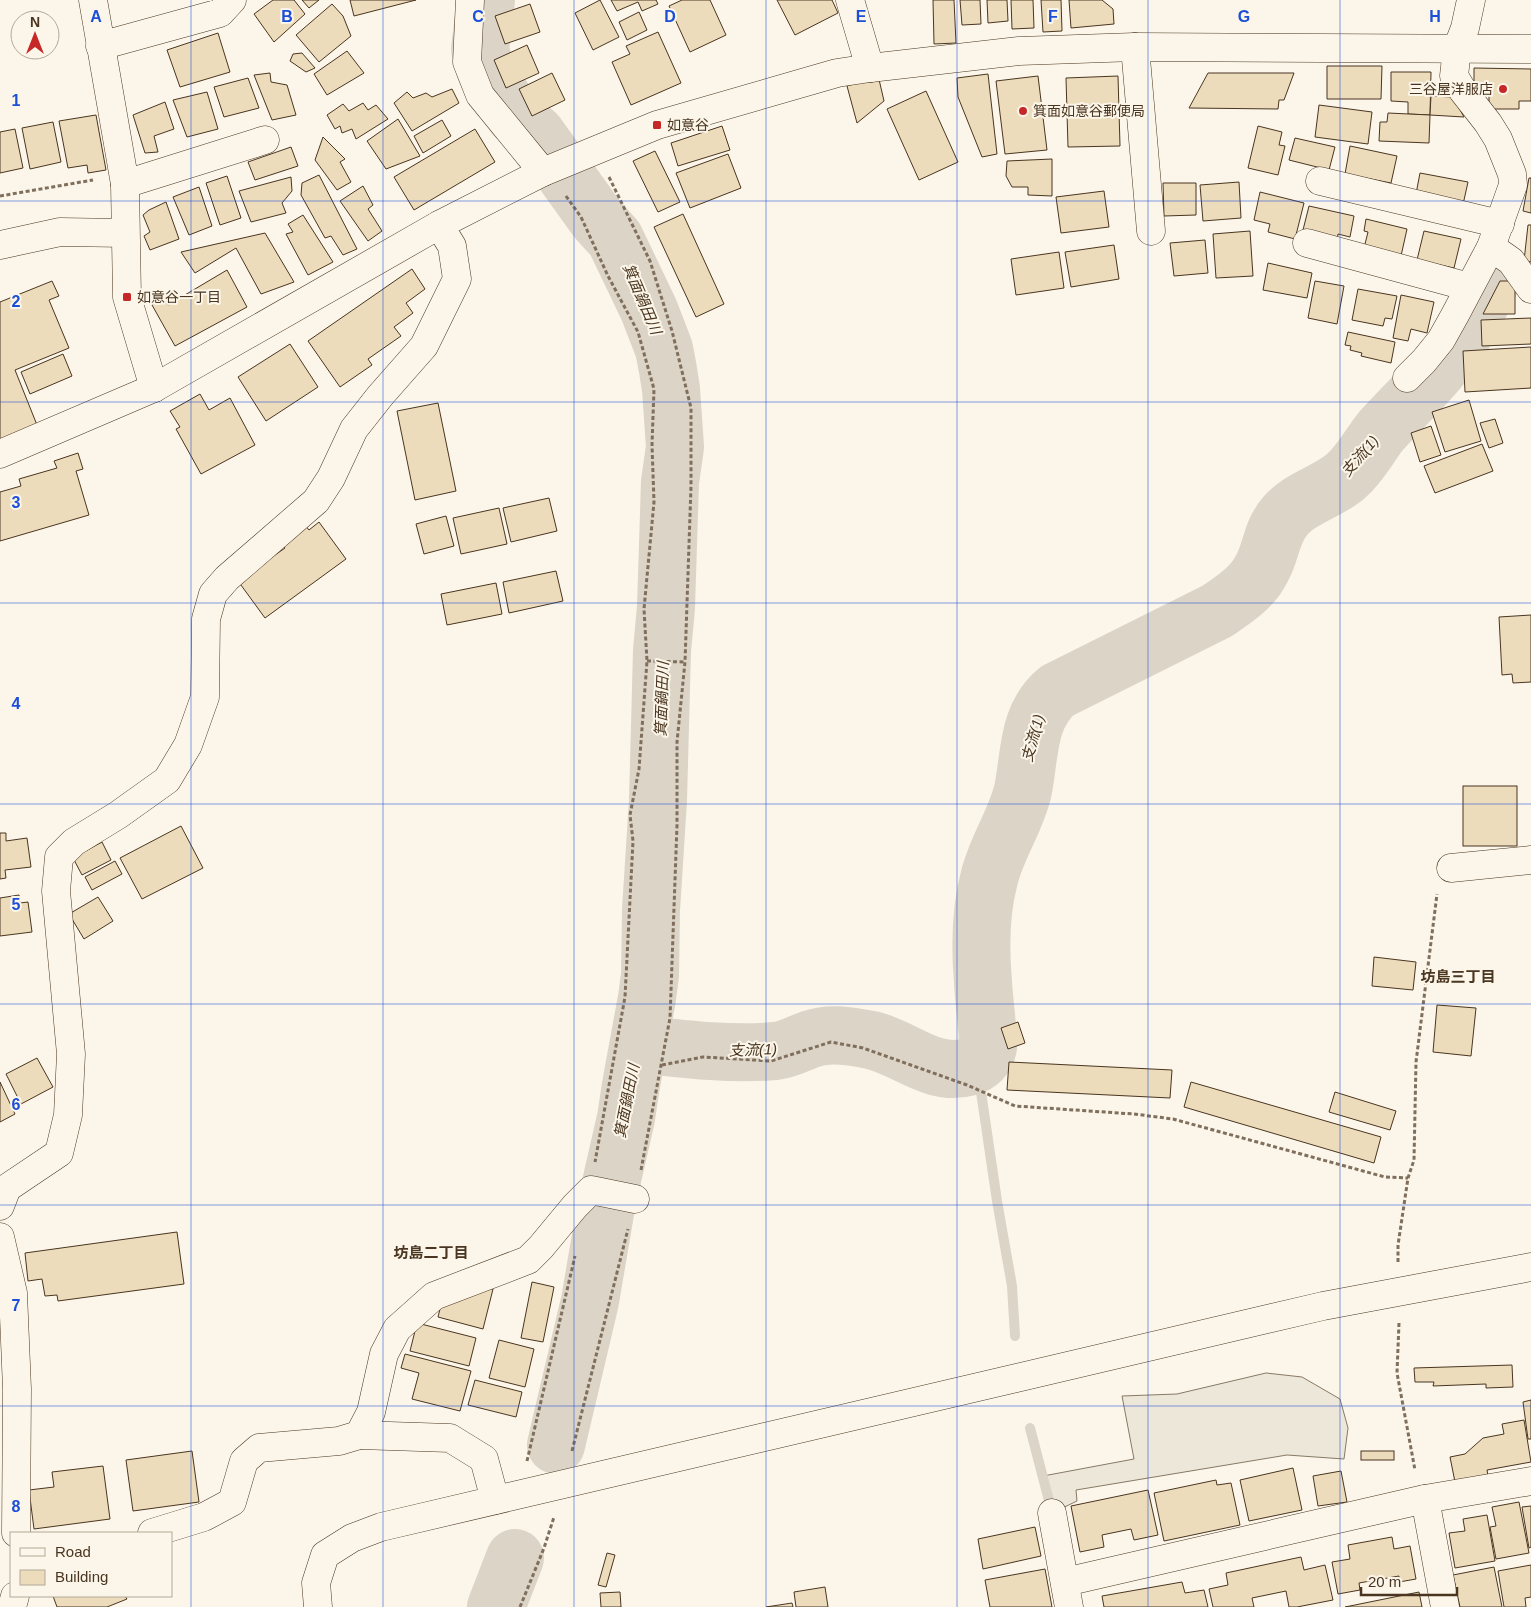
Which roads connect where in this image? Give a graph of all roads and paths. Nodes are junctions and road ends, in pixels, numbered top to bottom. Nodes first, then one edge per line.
1 (93, 0) edge
2 (232, 0) edge
3 (470, 0) edge
4 (850, 0) edge
5 (1471, 0) edge
6 (100, 46) junction
7 (1135, 47) junction
8 (1457, 48) junction
9 (1531, 49) edge
10 (870, 68) junction
11 (265, 140) dead end
12 (588, 153) junction
13 (547, 170) junction
14 (124, 179) junction
15 (1320, 181) dead end
16 (0, 196) edge
17 (439, 225) junction
18 (1150, 231) dead end
19 (125, 233) junction
20 (1495, 235) junction
21 (1307, 243) dead end
22 (0, 245) edge
23 (1469, 287) junction
24 (1531, 289) edge
25 (1407, 378) dead end
26 (154, 388) junction
27 (0, 454) edge
28 (649, 661) junction
29 (683, 662) junction
30 (1531, 860) edge
31 (1451, 868) joint
32 (662, 1065) junction
33 (1408, 1178) junction
34 (594, 1191) junction
35 (631, 1198) junction
36 (0, 1206) edge
37 (0, 1237) edge
38 (575, 1255) dead end
39 (1531, 1267) edge
40 (1398, 1292) junction
41 (9, 1389) edge
42 (535, 1434) dead end
43 (359, 1435) junction
44 (1531, 1481) edge
45 (564, 1484) junction
46 (1425, 1499) junction
47 (496, 1500) junction
48 (1052, 1513) dead end
49 (16, 1532) edge
50 (155, 1532) edge
51 (1067, 1594) edge
52 (318, 1607) edge
53 (520, 1607) edge
54 (1445, 1607) edge

1 - 6 street
2 - 6 street
3 - 13 street
4 - 10 street
5 - 8 street
6 - 14 street
7 - 8 street
7 - 10 street
7 - 18 street
8 - 9 street
8 - 20 street
10 - 12 street
11 - 14 street
12 - 13 street
12 - 29 path
13 - 17 street
13 - 28 path
14 - 16 path
14 - 19 street
15 - 20 street
17 - 26 street
17 - 36 street
19 - 22 street
19 - 26 street
20 - 23 street
20 - 24 street
21 - 23 street
23 - 25 street
26 - 27 street
28 - 29 path
28 - 34 path
29 - 32 path
30 - 31 street
31 - 33 path
32 - 33 path
32 - 35 path
33 - 40 path
34 - 35 street
34 - 43 street
35 - 45 path
37 - 41 street
38 - 42 path
39 - 40 street
40 - 45 street
40 - 46 path
41 - 49 street
43 - 47 street
43 - 50 street
44 - 46 street
45 - 47 street
45 - 53 path
46 - 51 street
46 - 54 street
47 - 52 street
48 - 51 street

